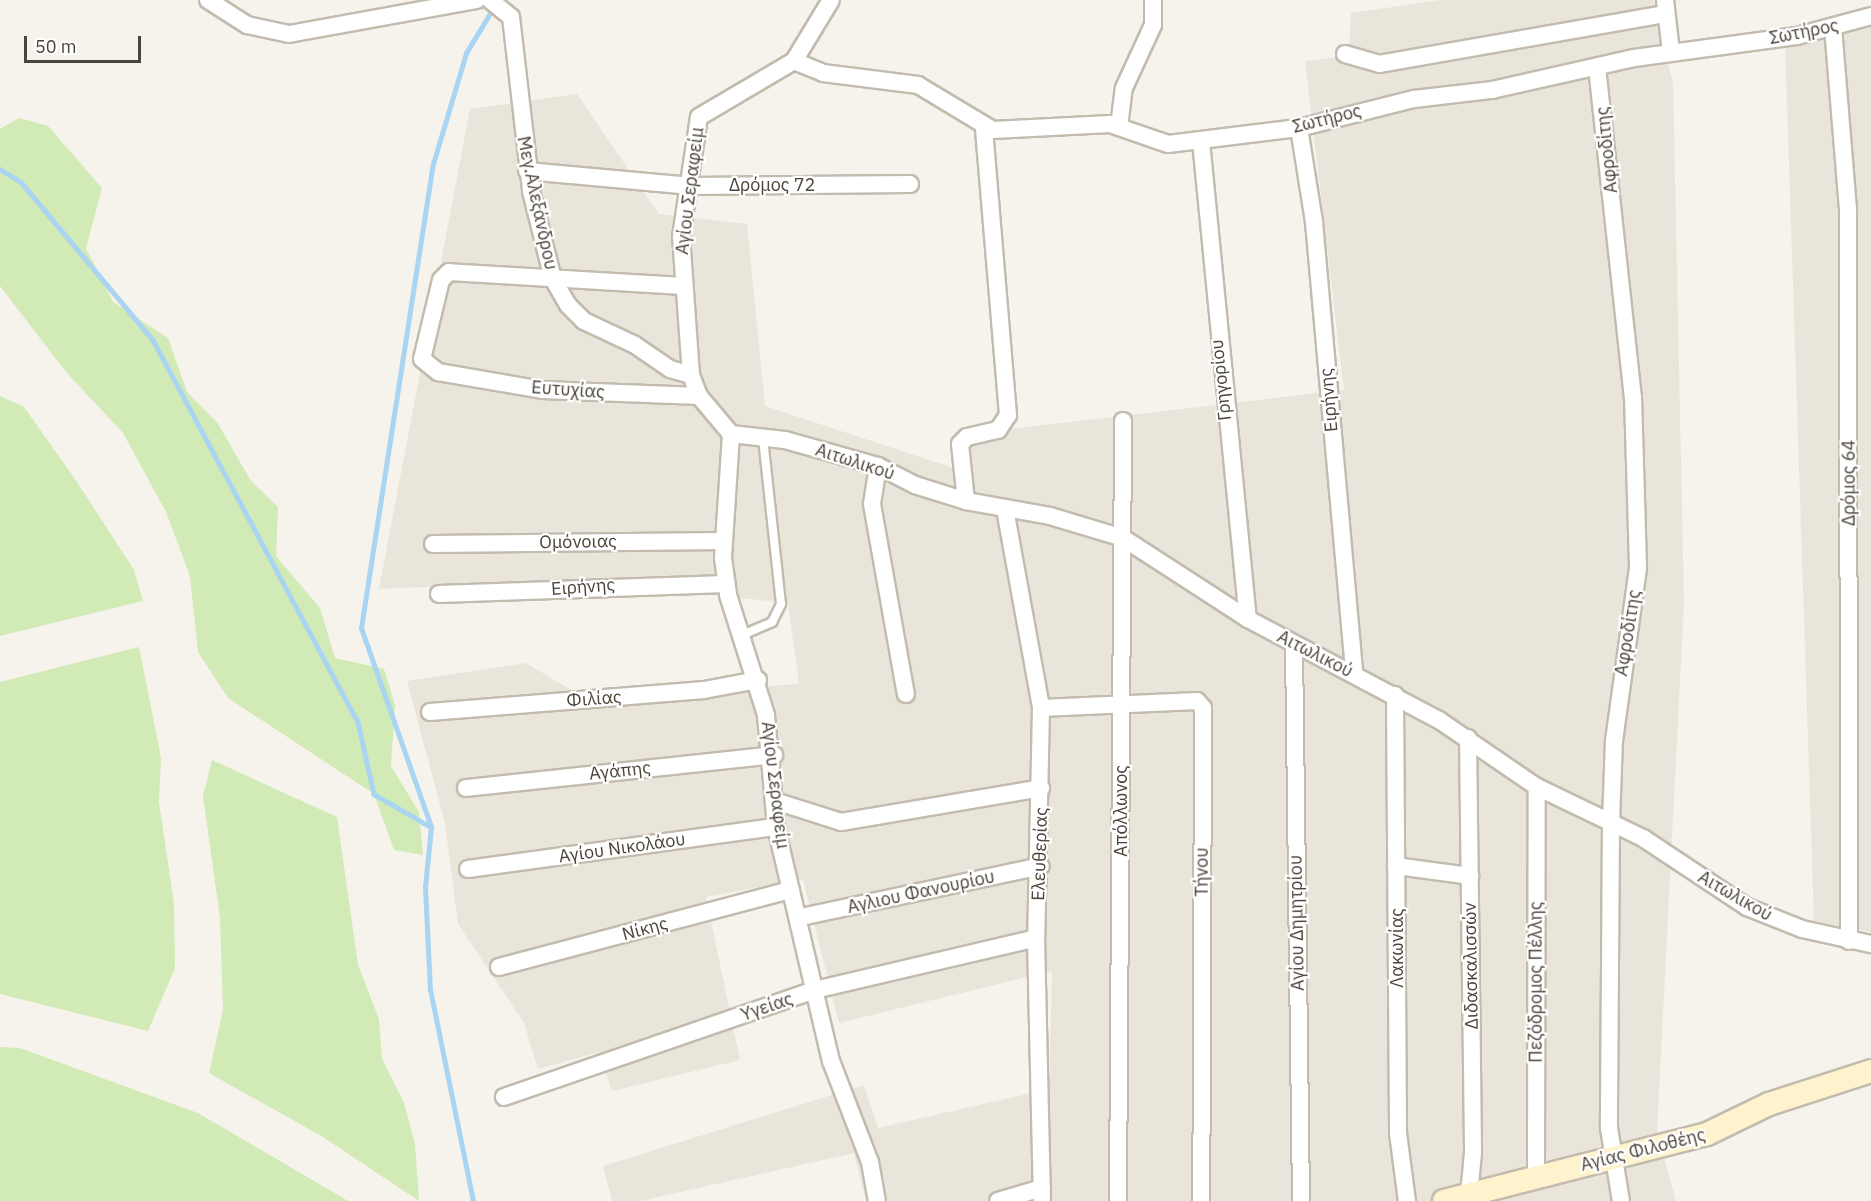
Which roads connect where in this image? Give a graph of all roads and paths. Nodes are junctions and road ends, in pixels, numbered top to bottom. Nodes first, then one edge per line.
1 (208, 0) edge
2 (477, 0) edge
3 (490, 0) edge
4 (831, 0) edge
5 (1154, 0) edge
6 (1665, 7) edge
7 (1871, 16) edge
8 (1833, 27) junction
9 (1671, 52) junction
10 (1345, 54) dead end
11 (794, 61) junction
12 (1597, 67) junction
13 (984, 127) junction
14 (1119, 127) junction
15 (1299, 128) junction
16 (1201, 141) junction
17 (527, 171) junction
18 (910, 184) dead end
19 (690, 186) junction
20 (553, 279) junction
21 (683, 286) junction
22 (691, 375) junction
23 (699, 396) junction
24 (1123, 421) dead end
25 (731, 434) junction
26 (763, 437) junction
27 (878, 466) junction
28 (966, 501) junction
29 (1005, 509) junction
30 (1123, 538) junction
31 (724, 541) junction
32 (433, 544) dead end
33 (726, 584) junction
34 (440, 594) dead end
35 (1248, 619) junction
36 (742, 635) junction
37 (1294, 645) junction
38 (1354, 674) junction
39 (758, 680) junction
40 (906, 694) dead end
41 (1395, 695) junction
42 (1122, 703) junction
43 (1041, 708) junction
44 (430, 712) dead end
45 (1468, 738) junction
46 (774, 754) junction
47 (1537, 787) junction
48 (466, 788) dead end
49 (1041, 788) junction
50 (776, 801) junction
51 (1611, 823) junction
52 (776, 827) junction
53 (1041, 866) junction
54 (1396, 866) junction
55 (468, 869) dead end
56 (1470, 876) junction
57 (791, 890) junction
58 (801, 917) junction
59 (1036, 938) junction
60 (1849, 941) junction
61 (1871, 944) edge
62 (499, 967) dead end
63 (815, 990) junction
64 (1871, 1071) edge
65 (504, 1097) dead end
66 (1612, 1158) junction
67 (1536, 1177) junction
68 (1500, 1194) edge
69 (1042, 1195) edge
70 (1469, 1195) junction
71 (877, 1201) edge
72 (998, 1201) edge
73 (1118, 1201) edge
74 (1201, 1201) edge
75 (1301, 1201) edge
76 (1407, 1201) edge
77 (1444, 1201) edge
78 (1621, 1201) edge

1 - 2 street
3 - 17 street, Μεγ.Αλεξάνδρου
4 - 11 street, Αγίου Σεραφείμ
5 - 14 street
6 - 9 street
6 - 10 street
7 - 8 street, Σωτήρος
8 - 9 street, Σωτήρος
8 - 60 street, Δρόμος 64
9 - 12 street, Σωτήρος
11 - 13 street, Σωτήρος
11 - 19 street, Αγίου Σεραφείμ
12 - 15 street, Σωτήρος
12 - 51 street, Αφροδίτης
13 - 14 street, Σωτήρος
13 - 28 street
14 - 16 street, Σωτήρος
15 - 16 street, Σωτήρος
15 - 38 street, Ειρήνης
16 - 35 street, Γρηγορίου
17 - 19 street, Δρόμος 72
17 - 20 street, Μεγ.Αλεξάνδρου
18 - 19 street, Δρόμος 72
19 - 21 street, Αγίου Σεραφείμ
20 - 21 street
20 - 22 street, Μεγ.Αλεξάνδρου
20 - 23 street, Ευτυχίας
21 - 22 street, Αγίου Σεραφείμ
22 - 23 street
23 - 25 street
24 - 30 street, Απόλλωνος
25 - 26 street, Αιτωλικού
25 - 31 street, Αγίου Σεραφείμ
26 - 27 street, Αιτωλικού
26 - 36 lane
27 - 28 street, Αιτωλικού
27 - 40 street
28 - 29 street, Αιτωλικού
29 - 30 street, Αιτωλικού
29 - 43 street, Ελευθερίας
30 - 35 street, Αιτωλικού
30 - 42 street, Απόλλωνος
31 - 32 street, Ομόνοιας
31 - 33 street, Αγίου Σεραφείμ
33 - 34 street, Ειρήνης
33 - 36 street, Αγίου Σεραφείμ
35 - 37 street, Αιτωλικού
36 - 39 street, Αγίου Σεραφείμ
37 - 38 street, Αιτωλικού
37 - 75 street, Αγίου Δημητρίου
38 - 41 street, Αιτωλικού
39 - 44 street, Φιλίας
39 - 46 street, Αγίου Σεραφείμ
41 - 45 street, Αιτωλικού
41 - 54 street, Λακωνίας
42 - 43 street, Τήνου
42 - 73 street, Απόλλωνος
42 - 74 street, Τήνου
43 - 49 street, Ελευθερίας
45 - 47 street, Αιτωλικού
45 - 56 street, Διδασκαλισσών
46 - 48 street, Αγάπης
46 - 50 street, Αγίου Σεραφείμ
47 - 51 street, Αιτωλικού
47 - 67 street, Πεζόδρομος Πέλλης
49 - 50 street
49 - 53 street, Ελευθερίας
50 - 52 street, Αγίου Σεραφείμ
51 - 60 street, Αιτωλικού
51 - 66 street, Αφροδίτης
52 - 55 street, Αγίου Νικολάου
52 - 57 street, Αγίου Σεραφείμ
53 - 58 street, Αγλιου Φανουρίου
53 - 59 street, Ελευθερίας
54 - 56 street
54 - 76 street, Λακωνίας
56 - 70 street, Διδασκαλισσών
57 - 58 street, Αγίου Σεραφείμ
57 - 62 street, Νίκης
58 - 63 street, Αγίου Σεραφείμ
59 - 63 street, Υγείας
59 - 69 street, Ελευθερίας
60 - 61 street, Αιτωλικού
63 - 65 street, Υγείας
63 - 71 street, Αγίου Σεραφείμ
64 - 66 street, Αγίας Φιλοθέης
66 - 67 street, Αγίας Φιλοθέης
66 - 78 street, Αφροδίτης
67 - 68 street, Αγίας Φιλοθέης
68 - 70 street, Αγίας Φιλοθέης
69 - 72 street
70 - 77 street, Αγίας Φιλοθέης

